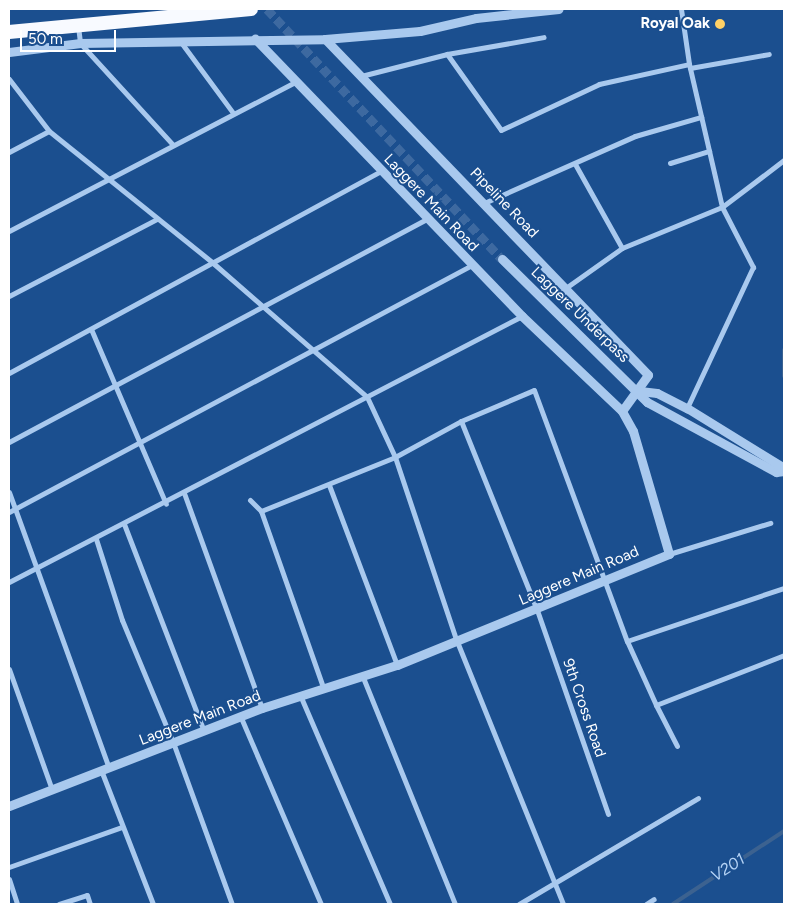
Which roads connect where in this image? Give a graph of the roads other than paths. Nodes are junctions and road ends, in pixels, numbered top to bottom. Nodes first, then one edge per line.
1 (251, 9) edge
2 (558, 9) edge
3 (681, 9) edge
4 (78, 25) junction
5 (9, 32) edge
6 (544, 37) dead end
7 (255, 39) junction
8 (326, 39) junction
9 (180, 41) junction
10 (80, 43) junction
11 (9, 52) edge
12 (447, 54) junction
13 (769, 54) dead end
14 (689, 66) junction
15 (361, 76) junction
16 (9, 81) edge
17 (295, 82) junction
18 (233, 113) junction
19 (701, 117) junction
20 (49, 131) junction
21 (172, 145) junction
22 (710, 151) junction
23 (9, 152) edge
24 (784, 160) edge
25 (670, 163) dead end
26 (575, 164) junction
27 (380, 171) junction
28 (108, 179) junction
29 (484, 203) junction
30 (722, 207) junction
31 (157, 219) junction
32 (427, 219) junction
33 (9, 231) edge
34 (622, 248) junction
35 (502, 259) tunnel mouth
36 (213, 263) junction
37 (472, 265) junction
38 (567, 287) junction
39 (9, 296) edge
40 (266, 308) junction
41 (522, 316) junction
42 (91, 329) junction
43 (317, 350) junction
44 (9, 373) edge
45 (114, 387) junction
46 (640, 392) junction
47 (367, 396) junction
48 (687, 408) junction
49 (622, 411) junction
50 (462, 421) junction
51 (9, 442) edge
52 (141, 444) junction
53 (396, 457) junction
54 (784, 469) edge
55 (328, 485) junction
56 (9, 492) edge
57 (184, 494) junction
58 (250, 500) dead end
59 (166, 504) junction
60 (16, 508) junction
61 (261, 511) junction
62 (9, 512) edge
63 (770, 523) dead end
64 (124, 524) junction
65 (96, 539) junction
66 (669, 554) junction
67 (38, 567) junction
68 (603, 578) junction
69 (9, 582) edge
70 (784, 588) edge
71 (537, 610) junction
72 (456, 639) junction
73 (627, 641) junction
74 (784, 655) edge
75 (397, 665) junction
76 (9, 669) edge
77 (362, 676) junction
78 (324, 687) junction
79 (300, 695) junction
80 (656, 705) junction
81 (262, 708) junction
82 (242, 720) junction
83 (205, 734) junction
84 (174, 745) junction
85 (677, 746) dead end
86 (105, 768) junction
87 (51, 787) junction
88 (698, 798) dead end
89 (9, 806) edge
90 (608, 814) dead end
91 (122, 827) junction
92 (9, 866) edge
93 (9, 879) edge
94 (555, 884) junction
95 (654, 899) dead end
96 (17, 904) edge
97 (59, 904) edge
98 (90, 904) edge
99 (153, 904) edge
100 (232, 904) edge
101 (321, 904) edge
102 (390, 904) edge
103 (455, 904) edge
104 (519, 904) edge
105 (563, 904) edge
106 (646, 904) edge

1 - 4 highway
2 - 8 street
3 - 14 street
4 - 5 highway
4 - 10 street
6 - 12 street
7 - 8 street
7 - 9 street
7 - 17 street, Laggere Main Road
8 - 15 street, Pipeline Road
9 - 10 street
9 - 18 street
10 - 11 street
10 - 21 street
12 - 14 street
12 - 15 street
13 - 14 street
14 - 19 street
15 - 29 street, Pipeline Road
16 - 20 street
17 - 18 street
17 - 27 street, Laggere Main Road
18 - 21 street
19 - 22 street
19 - 26 street
20 - 23 street
20 - 28 street
21 - 28 street
22 - 25 street
22 - 30 street
24 - 30 street
26 - 29 street
26 - 34 street
27 - 32 street, Laggere Main Road
27 - 36 street
28 - 31 street
28 - 33 street
29 - 38 street, Pipeline Road
30 - 34 street
30 - 48 street
31 - 36 street
31 - 39 street
32 - 37 street, Laggere Main Road
32 - 40 street
34 - 38 street
35 - 46 street, Laggere Underpass
36 - 40 street
36 - 42 street
37 - 41 street, Laggere Main Road
37 - 43 street
38 - 46 street, Pipeline Road
40 - 43 street
40 - 45 street
41 - 47 street
41 - 49 street, Laggere Main Road
42 - 44 street
42 - 45 street
43 - 47 street
43 - 52 street
45 - 51 street
45 - 52 street
46 - 48 street
46 - 49 street
46 - 54 street
47 - 53 street
47 - 57 street
48 - 54 street
49 - 66 street, Laggere Main Road
50 - 53 street
50 - 68 street
50 - 71 street, 9th Cross Road
52 - 59 street
52 - 60 street
53 - 55 street
53 - 72 street
55 - 61 street
55 - 75 street
56 - 60 street
57 - 59 street
57 - 81 street
58 - 61 street
59 - 64 street
60 - 62 street
60 - 67 street
61 - 78 street
63 - 66 street
64 - 65 street
64 - 83 street
65 - 67 street
65 - 84 street
66 - 68 street, Laggere Main Road
67 - 69 street
67 - 86 street
68 - 71 street, Laggere Main Road
68 - 73 street
70 - 73 street
71 - 72 street, Laggere Main Road
71 - 90 street, 9th Cross Road
72 - 75 street, Laggere Main Road
72 - 94 street
73 - 80 street
74 - 80 street
75 - 77 street, Laggere Main Road
76 - 87 street
77 - 78 street, Laggere Main Road
77 - 103 street
78 - 79 street, Laggere Main Road
79 - 81 street, Laggere Main Road
79 - 102 street
80 - 85 street
81 - 82 street, Laggere Main Road
82 - 83 street, Laggere Main Road
82 - 101 street
83 - 84 street, Laggere Main Road
84 - 86 street, Laggere Main Road
84 - 100 street
86 - 87 street, Laggere Main Road
86 - 91 street
87 - 89 street, Laggere Main Road
88 - 94 street
91 - 92 street
91 - 99 street
93 - 96 street
94 - 104 street
94 - 105 street
95 - 106 street
97 - 98 street

